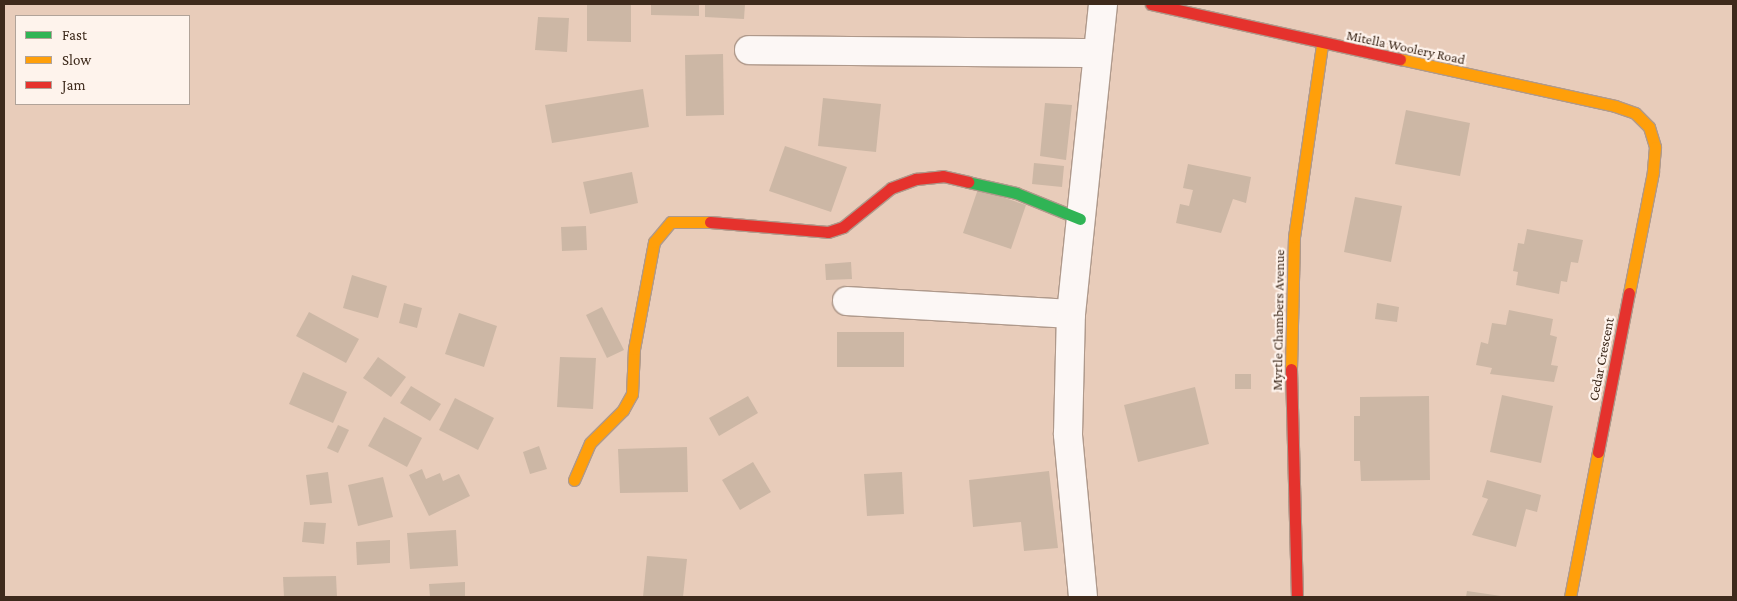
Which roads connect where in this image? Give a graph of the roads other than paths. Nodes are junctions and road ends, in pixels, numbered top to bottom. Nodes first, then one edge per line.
1 (1103, 4) edge
2 (1151, 4) edge
3 (1322, 45) junction
4 (749, 50) dead end
5 (1097, 53) junction
6 (1649, 127) joint
7 (1080, 219) junction
8 (848, 301) dead end
9 (1071, 314) junction
10 (574, 480) dead end
11 (1083, 597) edge
12 (1297, 597) edge
13 (1570, 597) edge

1 - 5 street
2 - 3 street, Mitella Woolery Road
3 - 6 street, Mitella Woolery Road
3 - 12 street, Myrtle Chambers Avenue
4 - 5 street
5 - 7 street
6 - 13 street, Cedar Crescent
7 - 9 street
7 - 10 street
8 - 9 street
9 - 11 street

